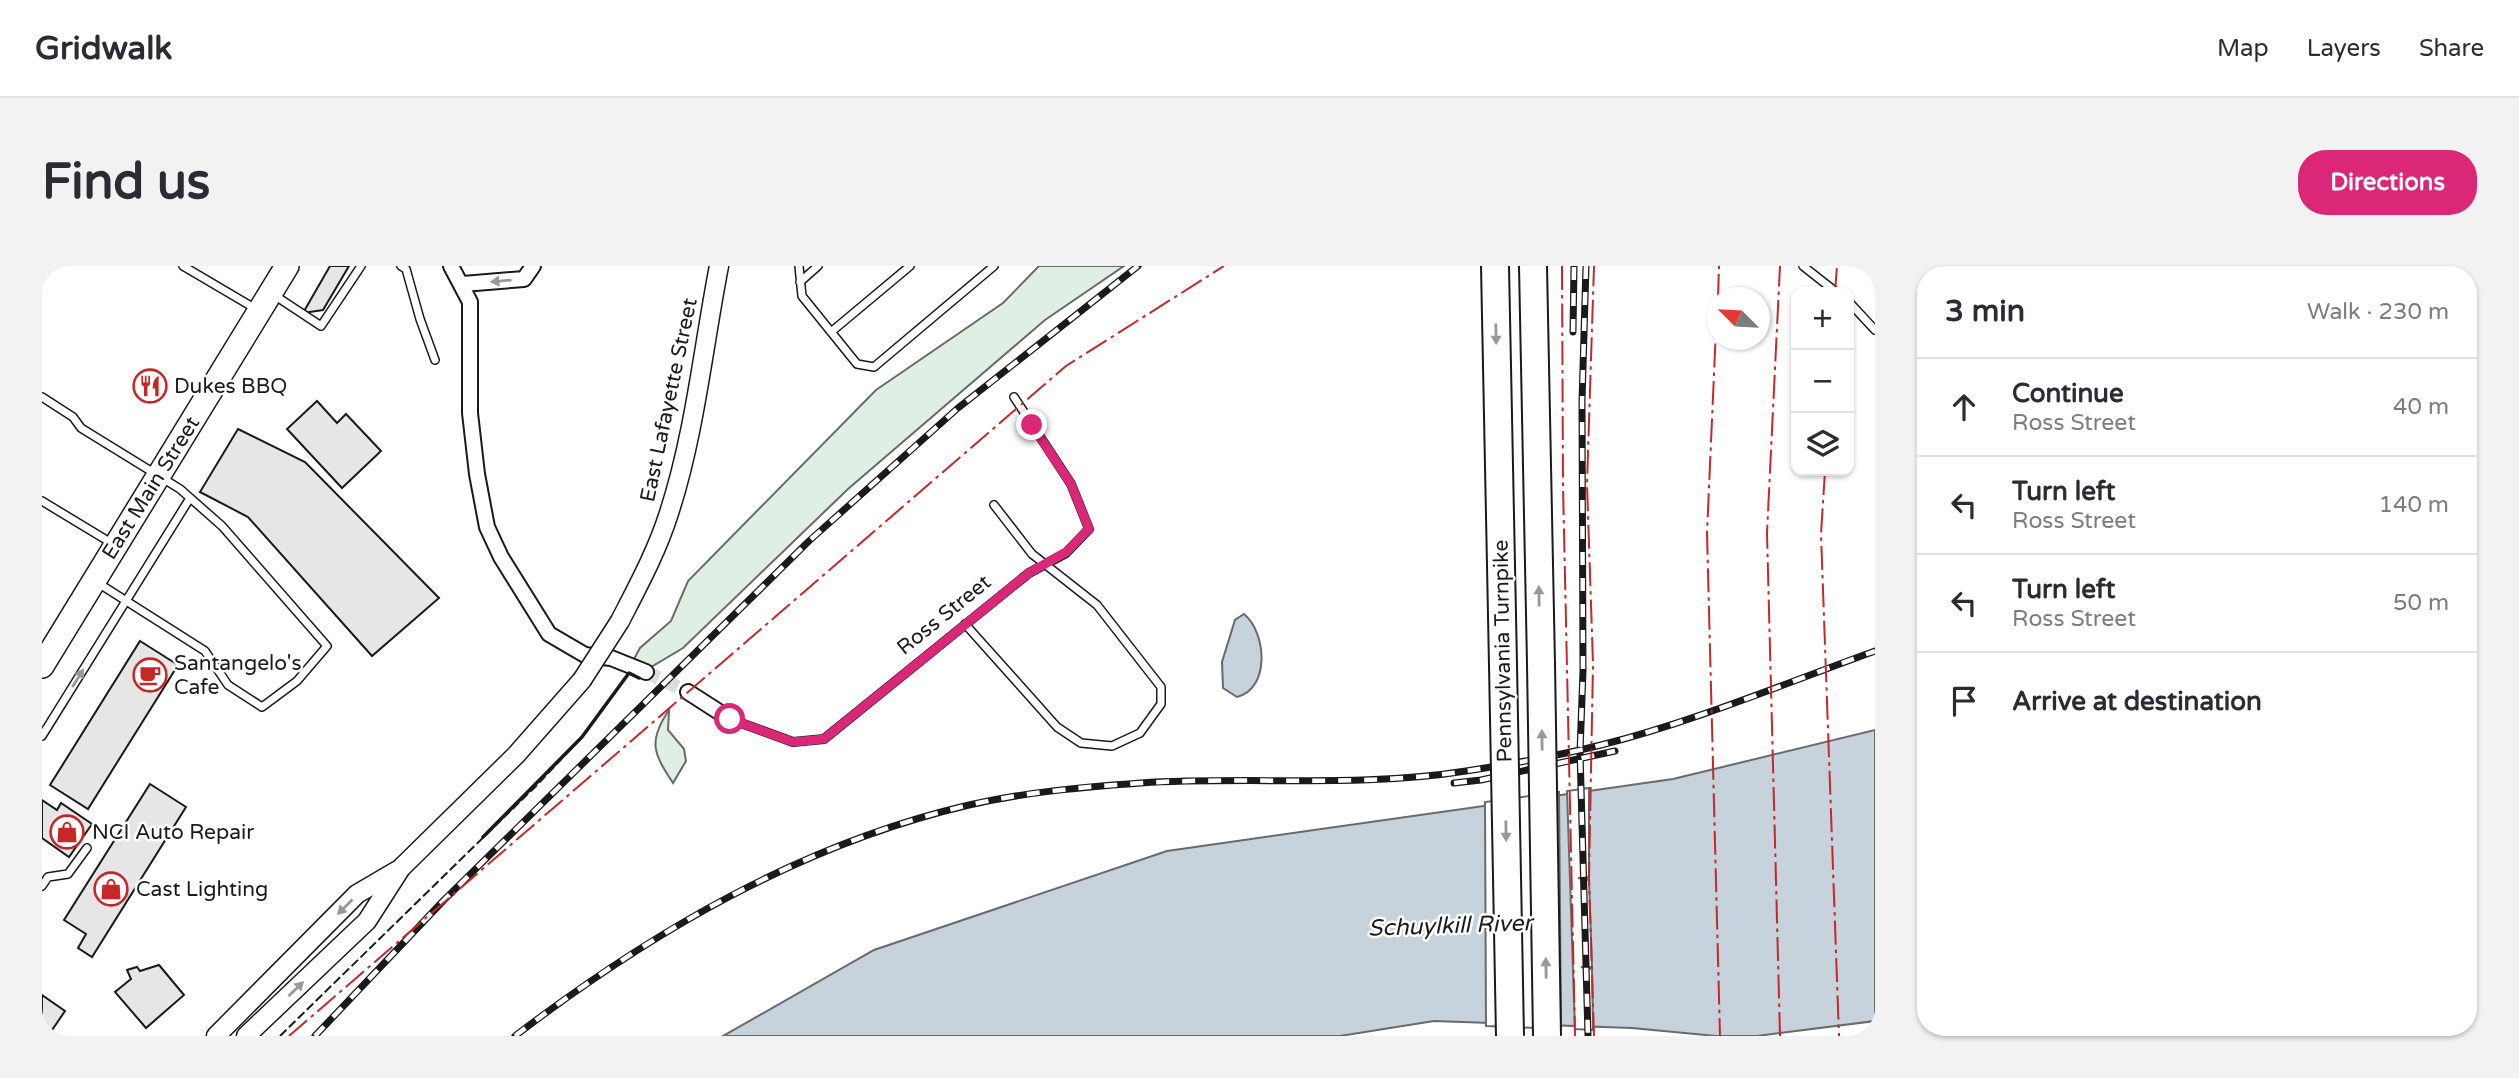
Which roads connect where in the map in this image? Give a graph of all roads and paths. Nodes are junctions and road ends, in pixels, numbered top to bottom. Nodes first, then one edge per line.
1 (183, 266) edge
2 (287, 266) edge
3 (361, 266) edge
4 (401, 266) edge
5 (451, 266) edge
6 (533, 266) edge
7 (719, 266) edge
8 (799, 266) edge
9 (818, 266) edge
10 (910, 266) edge
11 (994, 266) edge
12 (1494, 266) edge
13 (1533, 266) edge
14 (1803, 266) edge
15 (800, 282) junction
16 (463, 284) junction
17 (1830, 287) edge
18 (265, 302) junction
19 (1854, 307) edge
20 (1875, 330) edge
21 (831, 332) junction
22 (435, 360) dead end
23 (42, 397) edge
24 (1014, 397) dead end
25 (158, 476) junction
26 (190, 498) junction
27 (42, 500) edge
28 (994, 505) dead end
29 (116, 546) junction
30 (1046, 563) junction
31 (94, 580) junction
32 (126, 601) junction
33 (965, 624) junction
34 (42, 666) edge
35 (646, 672) tunnel mouth
36 (688, 691) tunnel mouth
37 (730, 719) joint
38 (42, 736) edge
39 (87, 848) dead end
40 (401, 868) junction
41 (45, 875) edge
42 (42, 886) edge
43 (216, 1036) edge
44 (246, 1036) edge
45 (1510, 1036) edge
46 (1548, 1036) edge

1 - 18 lane
2 - 18 main road, East Main Street
3 - 18 lane
4 - 22 lane
5 - 16 street
6 -> 16 street
7 - 40 street, East Lafayette Street, bridge
8 - 15 lane
9 - 15 lane
10 - 21 lane
11 - 21 lane
12 -> 45 highway, Pennsylvania Turnpike, bridge
46 -> 13 highway, Pennsylvania Turnpike, bridge
14 - 17 lane
15 - 21 lane
16 - 35 street
18 - 25 main road, East Main Street
19 - 20 lane
23 - 25 lane
24 - 30 lane, Ross Street
25 - 26 lane
25 - 29 main road, East Main Street
26 - 32 lane
26 - 32 lane
27 - 29 lane
28 - 30 lane
29 - 31 main road, East Main Street
30 - 33 lane, Ross Street
30 - 33 lane
31 - 32 lane
31 - 34 main road, East Main Street
38 -> 32 lane
33 - 37 lane, Ross Street
36 - 37 street, Ross Street
39 - 41 lane
40 -> 43 street, East Lafayette Street
44 -> 40 street, East Lafayette Street
41 - 42 lane

